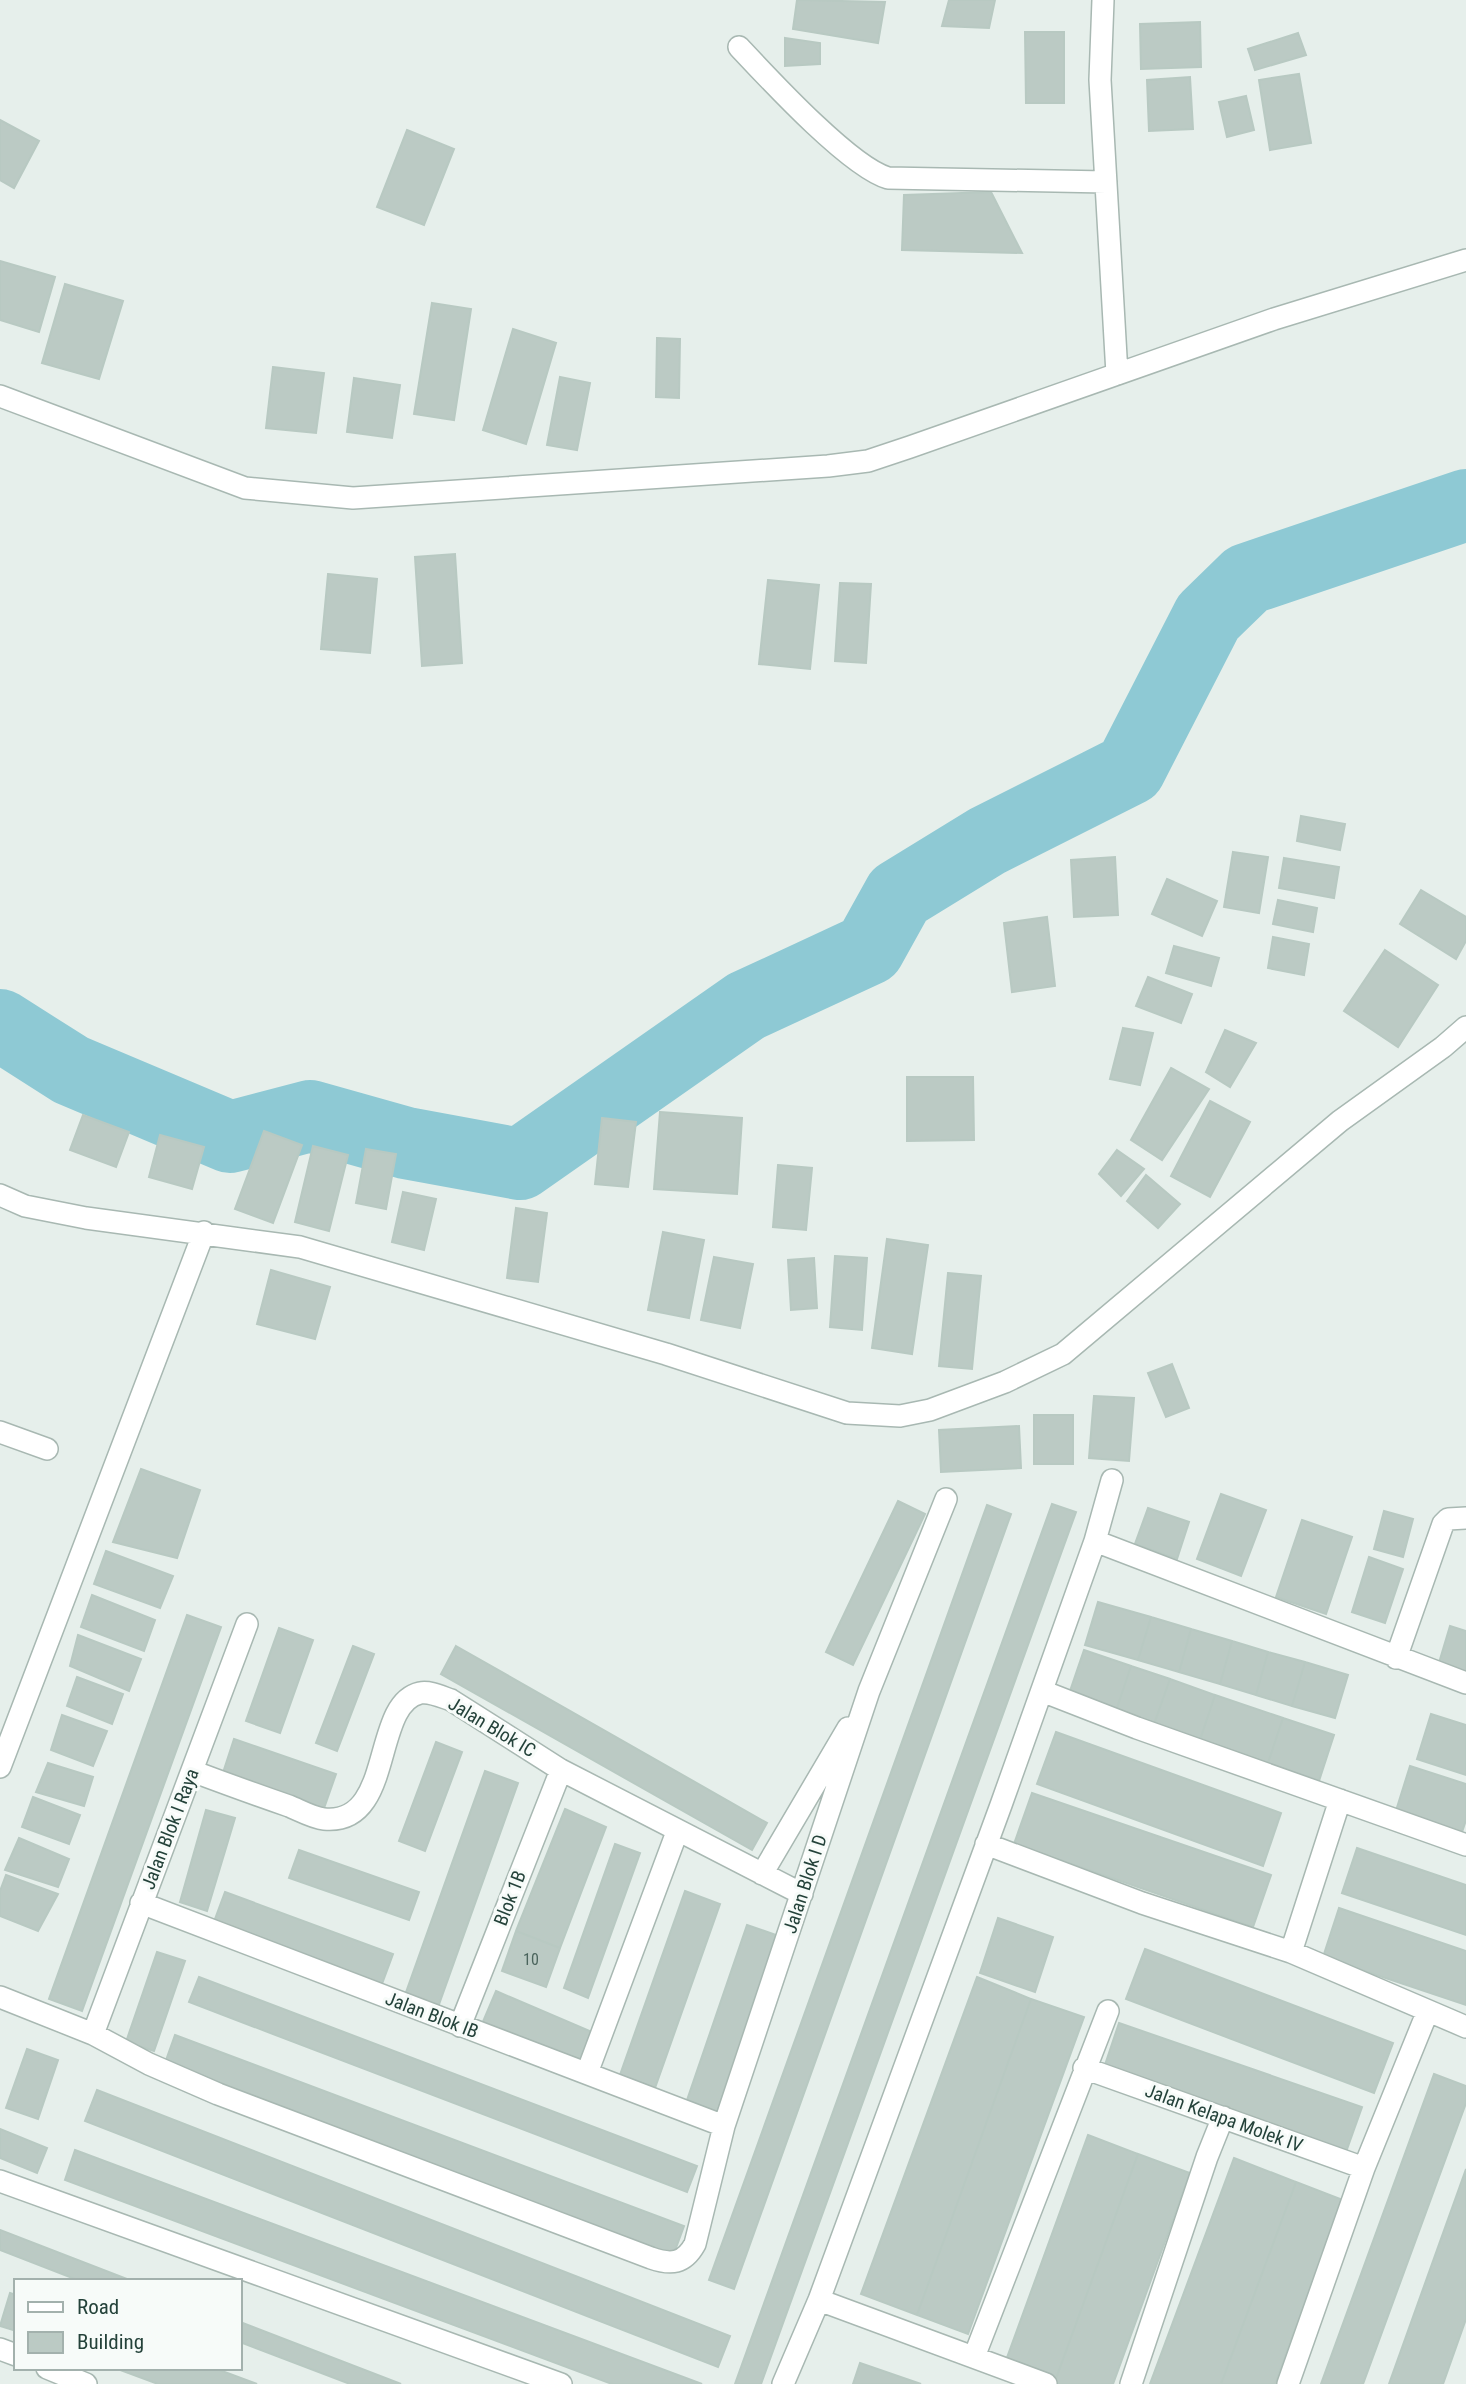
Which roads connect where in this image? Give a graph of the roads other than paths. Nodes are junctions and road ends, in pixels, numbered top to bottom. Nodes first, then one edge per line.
1 (1103, 0) edge
2 (739, 47) dead end
3 (1106, 182) junction
4 (1466, 260) edge
5 (1117, 374) junction
6 (0, 396) edge
7 (1466, 1027) edge
8 (0, 1195) edge
9 (204, 1232) junction
10 (0, 1432) edge
11 (47, 1449) dead end
12 (1112, 1480) dead end
13 (946, 1499) dead end
14 (1466, 1518) edge
15 (1095, 1541) junction
16 (247, 1624) dead end
17 (1395, 1658) junction
18 (1466, 1683) edge
19 (869, 1691) junction
20 (1042, 1691) junction
21 (0, 1767) edge
22 (561, 1770) junction
23 (192, 1771) junction
24 (1340, 1800) junction
25 (677, 1832) junction
26 (986, 1844) junction
27 (1466, 1845) edge
28 (762, 1874) junction
29 (802, 1894) junction
30 (141, 1903) junction
31 (1291, 1952) junction
32 (0, 1997) edge
33 (1108, 2011) dead end
34 (1427, 2013) junction
35 (460, 2026) junction
36 (1466, 2027) edge
37 (93, 2034) junction
38 (1084, 2068) junction
39 (587, 2073) junction
40 (1223, 2117) junction
41 (724, 2126) junction
42 (1364, 2168) junction
43 (0, 2181) edge
44 (819, 2300) junction
45 (974, 2357) junction
46 (52, 2370) edge
47 (86, 2384) edge
48 (561, 2384) edge
49 (783, 2384) edge
50 (1046, 2384) edge
51 (1131, 2384) edge
52 (1288, 2384) edge

1 - 3 street
2 - 3 street
3 - 5 street
4 - 5 street
5 - 6 street
7 - 9 street
8 - 9 street
9 - 21 street
10 - 11 street
12 - 15 street
13 - 19 street, Jalan Blok I D
14 - 17 street
15 - 17 street
15 - 20 street
16 - 23 street, Jalan Blok I Raya
17 - 18 street
19 - 28 street
19 - 29 street, Jalan Blok I D
20 - 24 street
20 - 26 street
22 - 23 street, Jalan Blok IC
22 - 25 street, Jalan Blok IC
22 - 35 street, Blok 1B
23 - 30 street, Jalan Blok I Raya
24 - 27 street
24 - 31 street
25 - 28 street, Jalan Blok IC
25 - 39 street
26 - 31 street
26 - 44 street
28 - 29 street, Jalan Blok IC
29 - 41 street, Jalan Blok I D
30 - 35 street, Jalan Blok IB
30 - 37 street, Jalan Blok I Raya
31 - 34 street
32 - 37 street
33 - 38 street
34 - 36 street
34 - 42 street
35 - 39 street, Jalan Blok IB
37 - 41 street, Jalan Blok I D
38 - 40 street, Jalan Kelapa Molek IV
38 - 45 street
39 - 41 street, Jalan Blok IB
40 - 42 street, Jalan Kelapa Molek IV
40 - 51 street
42 - 52 street
43 - 48 street
44 - 45 street
44 - 49 street
45 - 50 street
46 - 47 street

